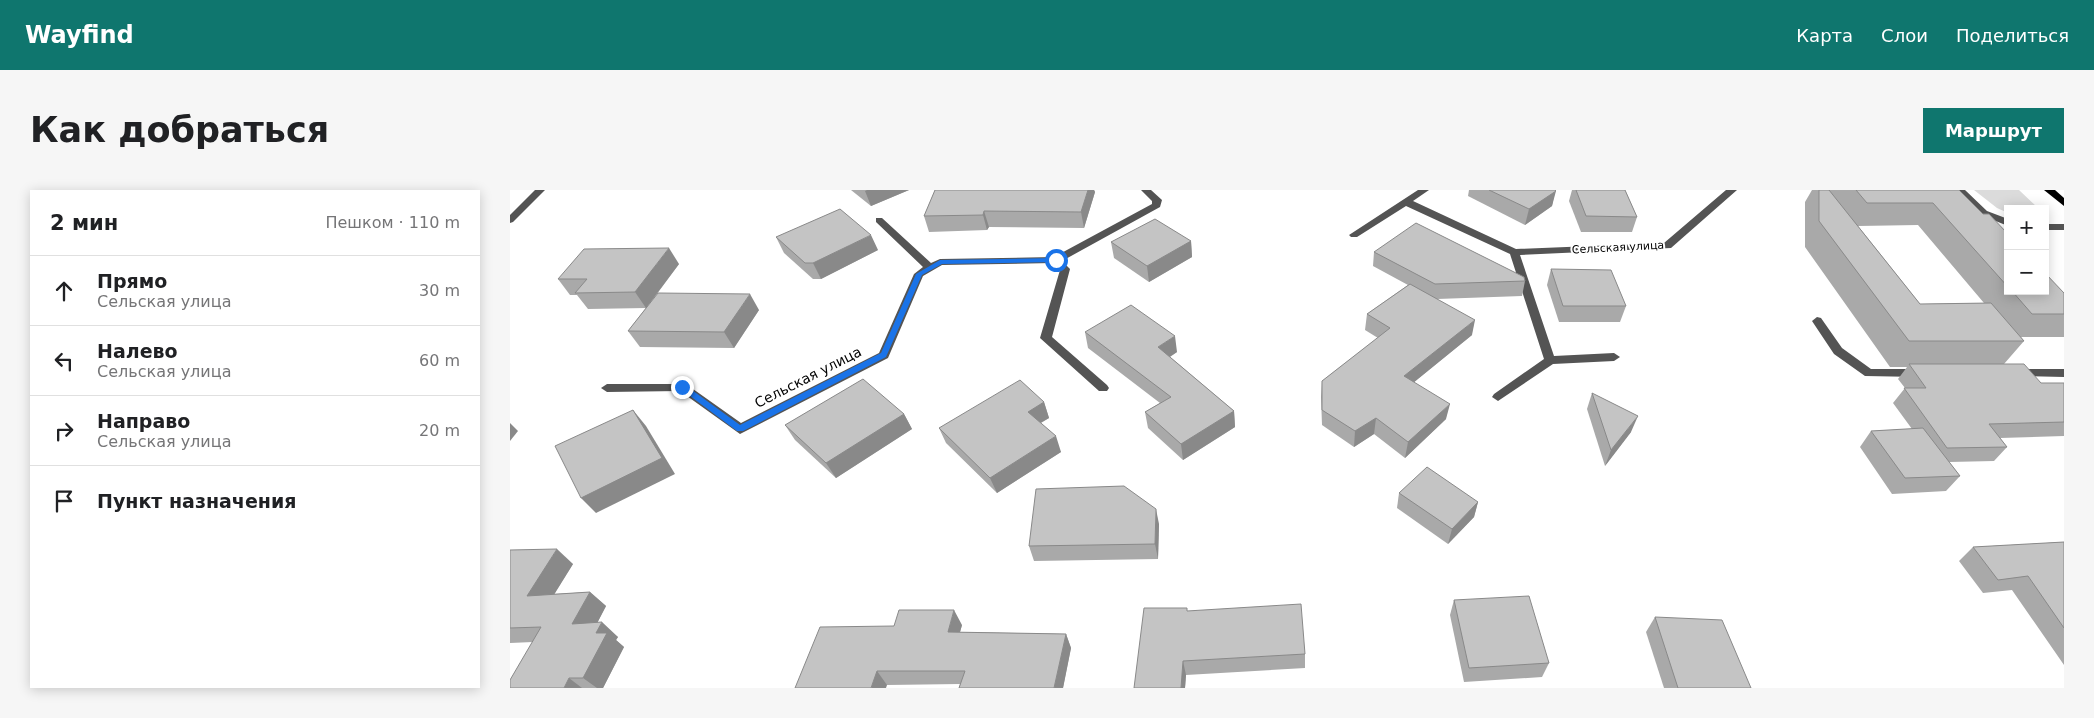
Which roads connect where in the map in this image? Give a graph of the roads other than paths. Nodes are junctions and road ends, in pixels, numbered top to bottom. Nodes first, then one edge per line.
1 (540, 190) edge
2 (1146, 190) edge
3 (1424, 190) edge
4 (1732, 190) edge
5 (1960, 190) edge
6 (2049, 190) edge
7 (1406, 202) junction
8 (2064, 203) edge
9 (510, 220) edge
10 (879, 220) dead end
11 (2004, 222) edge
12 (2049, 227) edge
13 (2064, 227) edge
14 (1354, 236) dead end
15 (1514, 252) junction
16 (1056, 260) junction
17 (929, 267) junction
18 (1817, 321) dead end
19 (1614, 357) dead end
20 (1550, 360) junction
21 (1928, 373) edge
22 (2006, 373) edge
23 (2064, 373) edge
24 (607, 388) dead end
25 (1103, 388) dead end
26 (1498, 397) dead end

1 - 9 street
2 - 16 street
3 - 7 street
4 - 15 street, Сельская улица
5 - 11 street
6 - 8 main road
7 - 14 street
7 - 15 street, Сельская улица
10 - 17 street
12 - 13 street
15 - 20 street
16 - 17 street
16 - 25 street
17 - 24 street, Сельская улица
18 - 21 street
19 - 20 street
20 - 26 street
22 - 23 street

